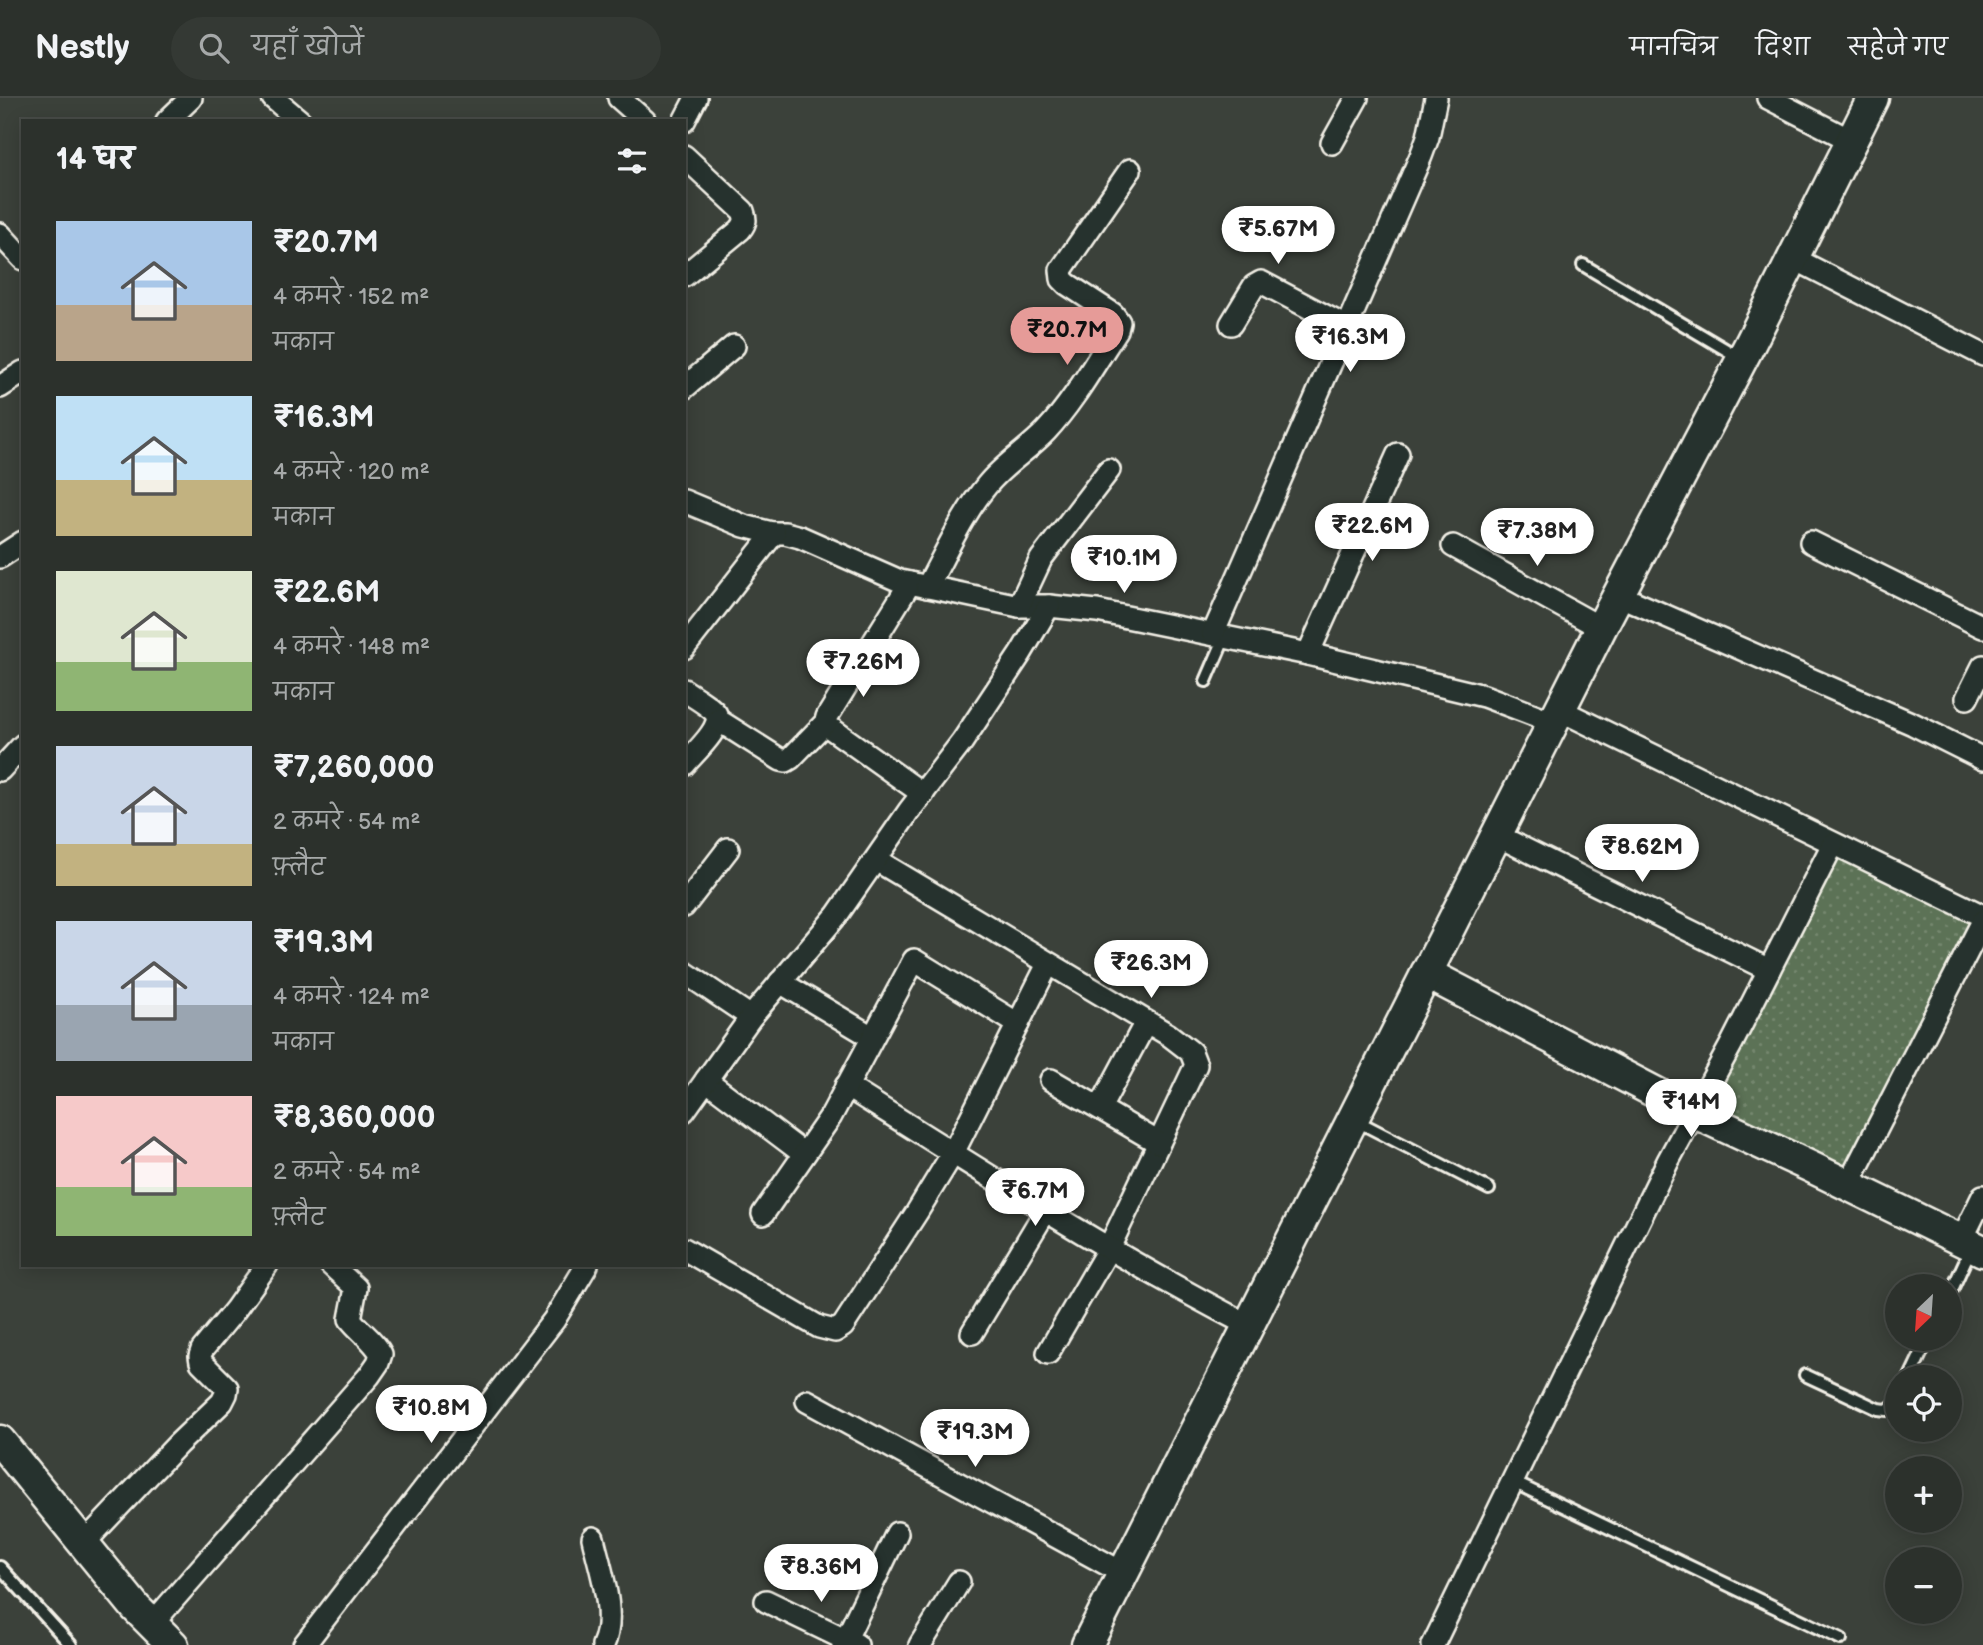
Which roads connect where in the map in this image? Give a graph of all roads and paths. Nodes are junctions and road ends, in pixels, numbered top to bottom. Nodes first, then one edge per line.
1 (191, 98) edge
2 (273, 98) edge
3 (619, 98) edge
4 (696, 98) edge
5 (1357, 98) edge
6 (1436, 98) edge
7 (1768, 98) edge
8 (1873, 98) edge
9 (169, 119) edge
10 (298, 119) edge
11 (643, 119) edge
12 (685, 119) edge
13 (1852, 141) junction
14 (1332, 143) dead end
15 (686, 158) edge
16 (1130, 170) dead end
17 (0, 234) edge
18 (21, 256) edge
19 (1793, 258) junction
20 (1583, 265) dead end
21 (686, 274) edge
22 (1231, 324) dead end
23 (1348, 328) junction
24 (734, 346) dead end
25 (1983, 355) edge
26 (1742, 359) junction
27 (21, 373) edge
28 (686, 386) edge
29 (0, 387) edge
30 (1398, 454) dead end
31 (1109, 470) dead end
32 (686, 502) edge
33 (774, 533) junction
34 (1811, 542) dead end
35 (21, 543) edge
36 (1453, 546) dead end
37 (0, 557) edge
38 (918, 585) junction
39 (1618, 595) junction
40 (1019, 606) junction
41 (1049, 606) junction
42 (1983, 627) edge
43 (1601, 628) junction
44 (1219, 635) junction
45 (686, 645) edge
46 (1308, 654) junction
47 (1983, 666) edge
48 (1206, 681) dead end
49 (686, 691) edge
50 (1967, 698) dead end
51 (1556, 716) junction
52 (718, 720) junction
53 (827, 722) junction
54 (21, 747) edge
55 (1983, 759) edge
56 (686, 763) edge
57 (0, 770) edge
58 (923, 794) junction
59 (1496, 835) junction
60 (1833, 844) junction
61 (728, 849) dead end
62 (876, 860) junction
63 (686, 903) edge
64 (1983, 918) edge
65 (1048, 964) junction
66 (1769, 970) junction
67 (686, 973) edge
68 (1426, 973) junction
69 (780, 982) junction
70 (751, 1017) junction
71 (1146, 1022) junction
72 (1018, 1024) junction
73 (872, 1037) junction
74 (706, 1080) junction
75 (1051, 1080) dead end
76 (846, 1086) junction
77 (686, 1108) edge
78 (1100, 1108) junction
79 (1695, 1113) junction
80 (1352, 1119) junction
81 (1159, 1143) junction
82 (953, 1153) junction
83 (804, 1154) junction
84 (1848, 1185) junction
85 (1489, 1189) dead end
86 (1983, 1196) edge
87 (1046, 1210) junction
88 (763, 1214) dead end
89 (1972, 1246) edge
90 (1109, 1248) junction
91 (686, 1250) edge
92 (266, 1267) edge
93 (333, 1267) edge
94 (586, 1267) edge
95 (1959, 1274) edge
96 (1248, 1325) junction
97 (972, 1333) dead end
98 (1048, 1353) dead end
99 (1805, 1375) dead end
100 (807, 1401) dead end
101 (1885, 1410) edge
102 (0, 1441) edge
103 (1511, 1481) junction
104 (897, 1533) dead end
105 (593, 1538) dead end
106 (82, 1544) junction
107 (0, 1567) edge
108 (1123, 1573) junction
109 (959, 1582) dead end
110 (766, 1601) dead end
111 (162, 1638) edge
112 (1841, 1639) dead end
113 (849, 1643) edge
114 (71, 1645) edge
115 (304, 1645) edge
116 (603, 1645) edge
117 (920, 1645) edge
118 (1087, 1645) edge
119 (1433, 1645) edge

1 - 9 street
2 - 10 street
3 - 11 street
4 - 12 street
5 - 14 street
6 - 23 street
7 - 13 street
8 - 13 street
13 - 19 street
15 - 21 street
16 - 38 street
17 - 18 street
19 - 25 street
19 - 26 street
20 - 26 lane
22 - 23 street
23 - 44 street
24 - 28 street
26 - 39 street
27 - 29 street
30 - 46 street
31 - 40 street
32 - 33 street
33 - 38 street
33 - 45 street
34 - 42 street
35 - 37 street
36 - 43 street
38 - 40 street
38 - 53 street
39 - 43 street
39 - 55 street
40 - 41 street
41 - 44 street
41 - 58 street
43 - 51 street
44 - 46 street
44 - 48 lane
46 - 51 street
47 - 50 street
49 - 52 street
51 - 59 street
51 - 60 street
52 - 53 street
52 - 56 street
53 - 58 street
54 - 57 street
58 - 62 street
59 - 66 street
59 - 68 street
60 - 64 street
60 - 66 street
61 - 63 street
62 - 65 street
62 - 69 street
64 - 84 street
65 - 71 street
65 - 72 street
66 - 79 street
67 - 70 street
68 - 79 street
68 - 80 street
69 - 70 street
69 - 73 street
70 - 74 street
71 - 78 street
71 - 81 street
72 - 73 street
72 - 82 street
73 - 76 street
74 - 77 street
74 - 83 street
75 - 78 street
76 - 82 street
76 - 83 street
78 - 81 street
79 - 84 street
79 - 103 street
80 - 85 lane
80 - 96 street
81 - 90 street
82 - 87 street
82 - 91 street
83 - 88 street
84 - 89 street
86 - 89 street
87 - 90 street
87 - 97 street
89 - 95 lane
90 - 96 street
90 - 98 street
92 - 106 street
93 - 111 street
94 - 115 street
96 - 108 street
99 - 101 lane
100 - 108 street
102 - 106 street
103 - 112 lane
103 - 119 street
104 - 113 street
105 - 116 street
106 - 111 street
107 - 114 lane
108 - 118 street
109 - 117 street
110 - 113 street

